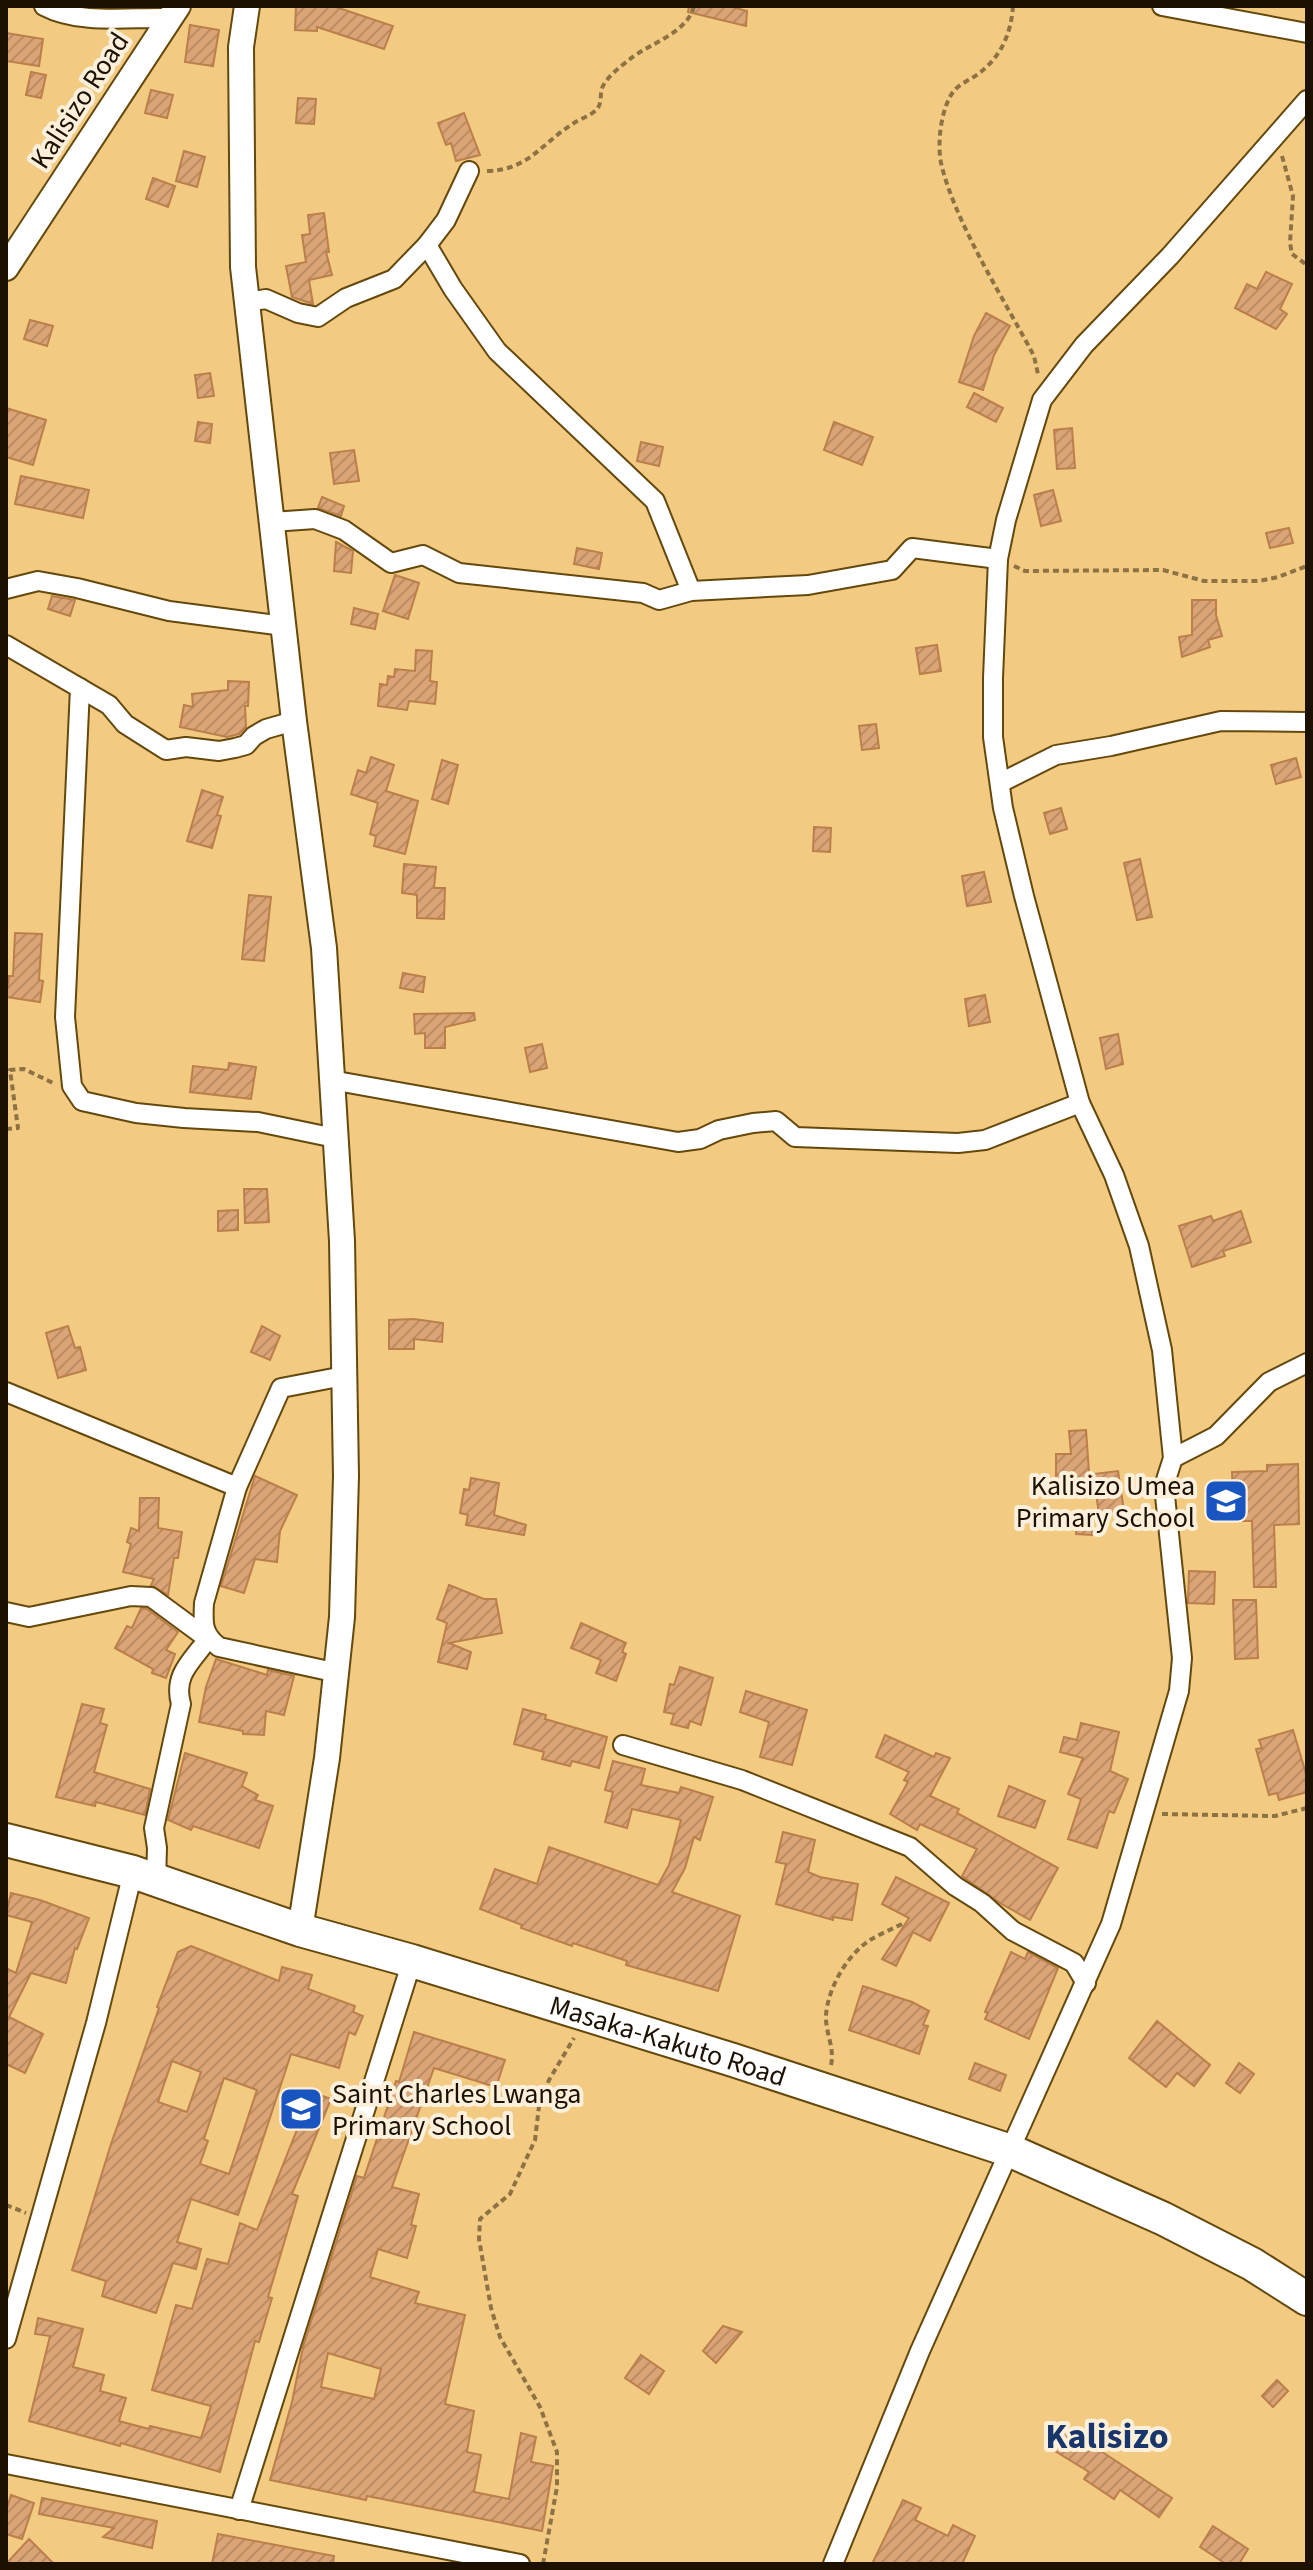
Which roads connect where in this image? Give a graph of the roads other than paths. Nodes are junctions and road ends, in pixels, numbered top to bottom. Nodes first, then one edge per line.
1 (44, 6) edge
2 (247, 6) edge
3 (1162, 6) edge
4 (173, 12) edge
5 (1307, 33) edge
6 (1307, 100) edge
7 (469, 171) road end
8 (427, 245) junction
9 (6, 268) edge
10 (247, 302) junction
11 (272, 522) junction
12 (998, 559) junction
13 (6, 589) edge
14 (691, 591) junction
15 (284, 626) junction
16 (6, 645) edge
17 (80, 688) junction
18 (294, 721) junction
19 (1307, 722) edge
20 (1000, 783) junction
21 (331, 1080) junction
22 (1080, 1103) junction
23 (335, 1138) junction
24 (1307, 1363) edge
25 (344, 1376) junction
26 (6, 1392) edge
27 (1173, 1458) junction
28 (237, 1487) junction
29 (6, 1612) edge
30 (208, 1639) junction
31 (338, 1673) junction
32 (623, 1745) dead end
33 (6, 1840) edge
34 (144, 1876) junction
35 (300, 1930) junction
36 (412, 1961) junction
37 (1086, 1983) junction
38 (1011, 2151) junction
39 (1307, 2299) edge
40 (10, 2312) edge
41 (6, 2339) edge
42 (6, 2464) edge
43 (239, 2510) junction
44 (492, 2561) edge
45 (520, 2564) edge
46 (833, 2564) edge

1 - 4 street
2 - 10 street
3 - 5 street
4 - 9 street, Kalisizo Road
6 - 12 street
7 - 8 street
8 - 10 street
8 - 14 street
10 - 11 street
11 - 14 street
11 - 15 street
12 - 14 street
12 - 20 street
13 - 15 street
15 - 18 street
16 - 17 street
17 - 18 street
17 - 23 street
18 - 21 street
19 - 20 street
20 - 22 street
21 - 22 street
21 - 23 street
22 - 27 street
23 - 25 street
24 - 27 street
25 - 28 street
25 - 31 street
26 - 28 street
27 - 37 street
28 - 30 street
29 - 30 street
30 - 31 street
30 - 34 street
31 - 35 street
32 - 37 street
33 - 34 highway, Masaka-Kakuto Road
34 - 35 highway, Masaka-Kakuto Road
34 - 40 street
35 - 36 highway, Masaka-Kakuto Road
36 - 38 highway, Masaka-Kakuto Road
36 - 43 street
37 - 38 street
38 - 39 highway, Masaka-Kakuto Road
38 - 46 street
40 - 41 street
42 - 43 street
43 - 44 street
44 - 45 street

